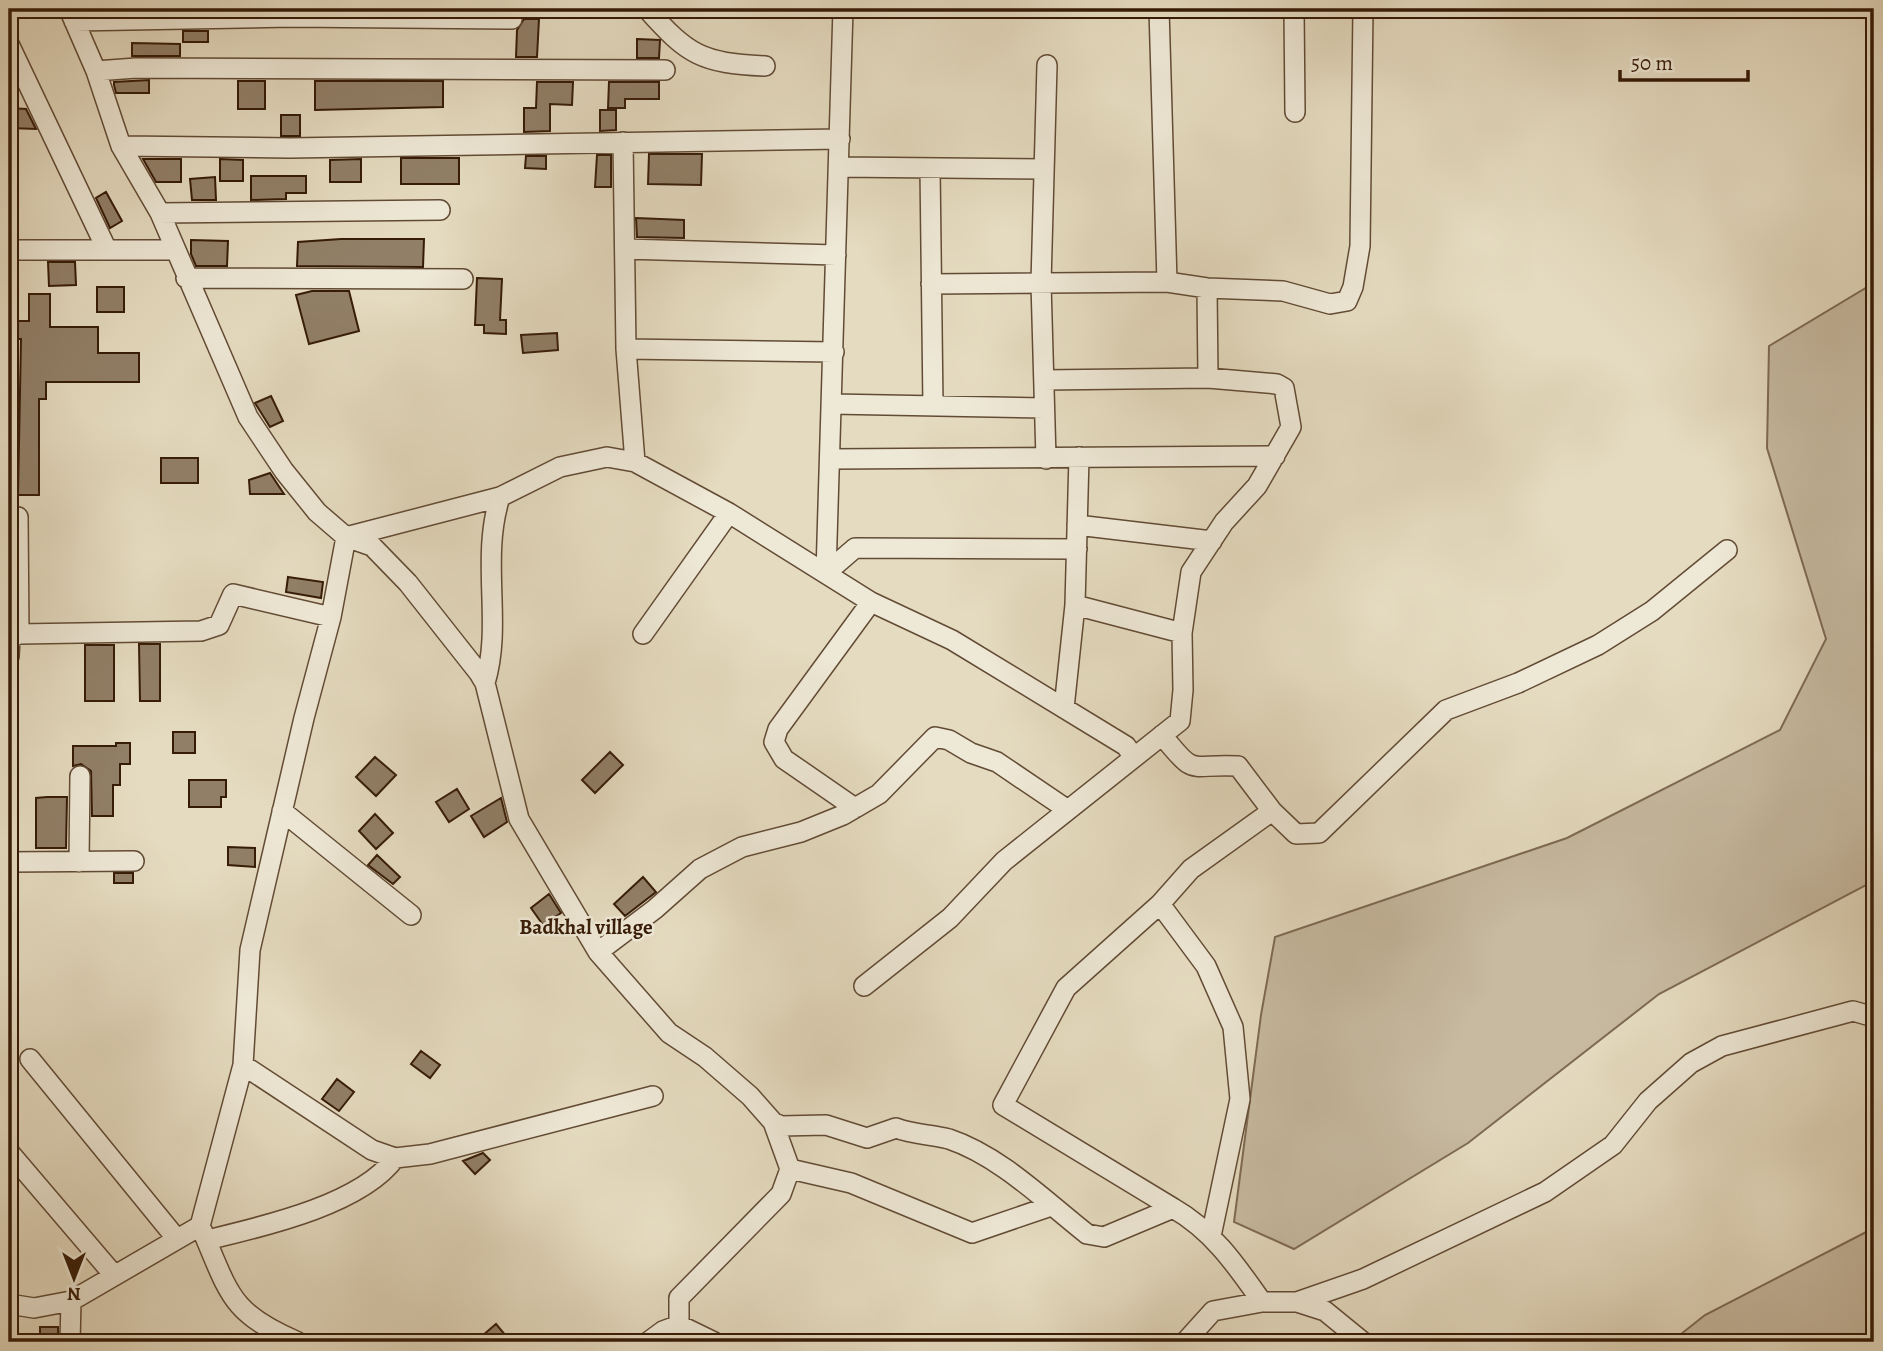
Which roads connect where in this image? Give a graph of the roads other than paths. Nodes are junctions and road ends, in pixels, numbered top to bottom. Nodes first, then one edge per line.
1 (647, 9) edge
2 (843, 9) edge
3 (1294, 9) edge
4 (1363, 9) edge
5 (1163, 13) edge
6 (71, 15) edge
7 (512, 19) dead end
8 (9, 44) edge
9 (1048, 65) dead end
10 (765, 66) dead end
11 (664, 70) dead end
12 (96, 71) junction
13 (1295, 112) dead end
14 (840, 139) junction
15 (624, 142) junction
16 (121, 146) junction
17 (839, 167) junction
18 (930, 168) junction
19 (1044, 169) junction
20 (440, 210) dead end
21 (160, 213) junction
22 (625, 249) junction
23 (9, 250) edge
24 (107, 250) junction
25 (176, 250) junction
26 (836, 255) junction
27 (186, 278) junction
28 (463, 279) dead end
29 (1167, 282) junction
30 (1041, 283) junction
31 (931, 284) junction
32 (1207, 288) junction
33 (626, 349) junction
34 (834, 352) junction
35 (1208, 379) junction
36 (1044, 380) junction
37 (832, 404) junction
38 (933, 406) junction
39 (1044, 408) junction
40 (1275, 456) junction
41 (1079, 457) junction
42 (831, 459) junction
43 (1046, 459) junction
44 (635, 463) junction
45 (500, 497) junction
46 (729, 513) junction
47 (19, 517) dead end
48 (1077, 525) junction
49 (346, 537) junction
50 (1212, 541) junction
51 (1077, 549) junction
52 (1727, 550) dead end
53 (826, 573) junction
54 (871, 602) junction
55 (1075, 605) junction
56 (331, 617) junction
57 (1182, 633) junction
58 (19, 634) junction
59 (643, 635) dead end
60 (9, 656) edge
61 (485, 683) junction
62 (1064, 708) junction
63 (1161, 735) junction
64 (1133, 756) junction
65 (80, 776) dead end
66 (855, 808) junction
67 (1068, 810) junction
68 (282, 811) junction
69 (1272, 811) junction
70 (134, 861) dead end
71 (9, 862) edge
72 (79, 862) junction
73 (1160, 904) junction
74 (411, 915) dead end
75 (598, 952) junction
76 (864, 986) dead end
77 (1874, 1017) edge
78 (30, 1059) dead end
79 (243, 1065) junction
80 (653, 1096) dead end
81 (773, 1122) junction
82 (9, 1152) edge
83 (395, 1158) junction
84 (790, 1169) junction
85 (1051, 1206) junction
86 (1173, 1208) junction
87 (203, 1233) junction
88 (1211, 1236) junction
89 (176, 1238) junction
90 (113, 1274) junction
91 (71, 1301) junction
92 (1262, 1302) junction
93 (1297, 1302) junction
94 (9, 1304) edge
95 (679, 1325) junction
96 (70, 1342) edge
97 (298, 1342) edge
98 (648, 1342) edge
99 (714, 1342) edge
100 (1185, 1342) edge
101 (1363, 1342) edge

1 - 10 street
2 - 14 street
3 - 13 street
4 - 32 street
5 - 29 street
6 - 7 street
6 - 12 street
8 - 24 street
9 - 19 street
11 - 12 street
12 - 16 street
14 - 15 street
14 - 17 street
15 - 16 street
15 - 22 street
16 - 21 street
17 - 18 street
17 - 26 street
18 - 19 street
18 - 31 street
19 - 30 street
20 - 21 street
21 - 25 street
22 - 26 street
22 - 33 street
23 - 24 street
24 - 25 street
25 - 27 street
26 - 34 street
27 - 28 street
27 - 49 street
29 - 30 street
29 - 32 street
30 - 31 street
30 - 36 street
31 - 38 street
32 - 35 street
33 - 34 street
33 - 44 street
34 - 37 street
35 - 36 street
35 - 40 street
36 - 39 street
37 - 38 street
37 - 42 street
38 - 39 street
39 - 43 street
40 - 41 street
40 - 50 street
41 - 43 street
41 - 48 street
42 - 43 street
42 - 53 street
44 - 45 street
44 - 46 street
45 - 49 street
45 - 61 street
46 - 53 street
46 - 59 street
47 - 58 street
48 - 50 street
48 - 51 street
49 - 56 street
49 - 61 street
50 - 57 street
51 - 53 street
51 - 55 street
52 - 69 street
53 - 54 street
54 - 62 street
54 - 66 street
55 - 57 street
55 - 62 street
56 - 58 street
56 - 68 street
57 - 63 street
58 - 60 street
61 - 75 street
62 - 64 street
63 - 64 street
63 - 69 street
64 - 67 street
65 - 72 street
66 - 67 street
66 - 75 street
67 - 76 street
68 - 74 street
68 - 79 street
69 - 73 street
70 - 72 street
71 - 72 street
73 - 86 street
73 - 88 street
75 - 81 street
77 - 93 street
78 - 89 street
79 - 83 street
79 - 87 street
80 - 83 street
81 - 84 street
81 - 85 street
82 - 90 street
83 - 87 street
84 - 85 street
84 - 95 street
85 - 86 street
86 - 88 street
87 - 89 street
87 - 97 street
88 - 92 street
89 - 90 street
90 - 91 street
91 - 94 street
91 - 96 street
92 - 93 street
92 - 100 street
93 - 101 street
95 - 98 street
95 - 99 street

